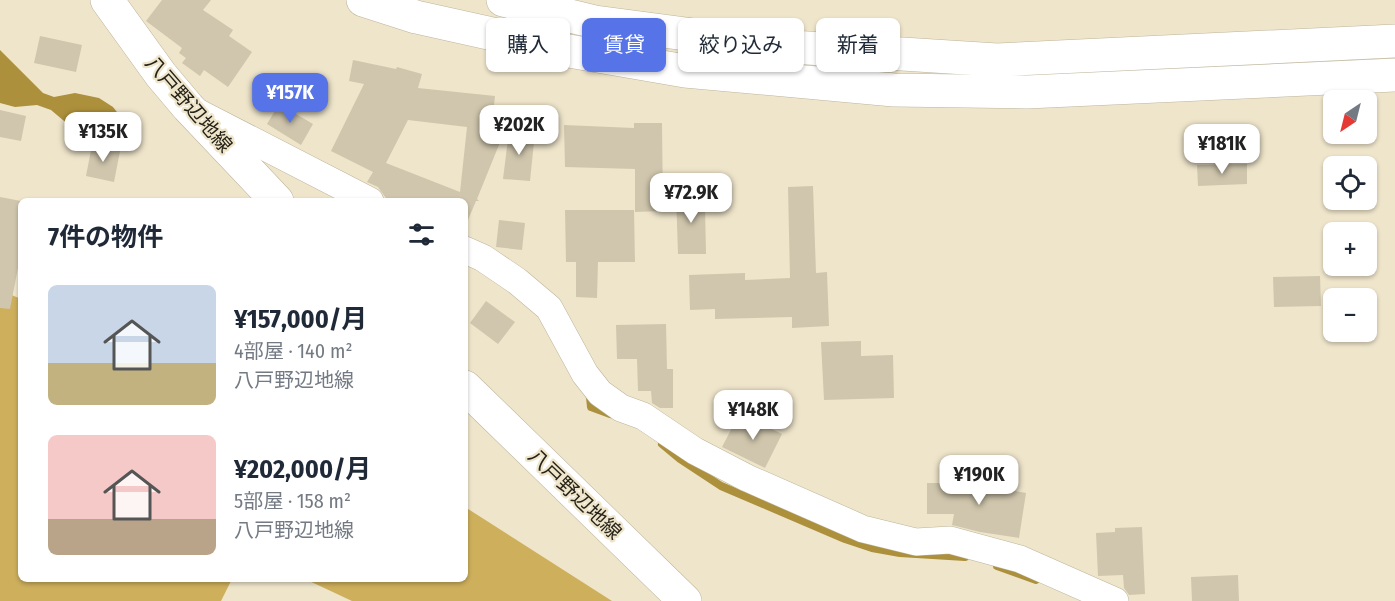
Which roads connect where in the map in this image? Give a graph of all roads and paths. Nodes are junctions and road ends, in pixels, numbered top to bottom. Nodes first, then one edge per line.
1 (107, 0) edge
2 (363, 0) edge
3 (502, 0) edge
4 (1395, 41) edge
5 (1395, 75) edge
6 (188, 108) junction
7 (275, 198) edge
8 (364, 198) edge
9 (468, 251) edge
10 (468, 390) edge
11 (684, 601) edge
12 (1115, 601) edge

1 - 6 street, 八戸野辺地線
2 - 5 street
3 - 4 street
6 - 7 street, 八戸野辺地線
6 - 8 street
9 - 12 street
10 - 11 street, 八戸野辺地線

